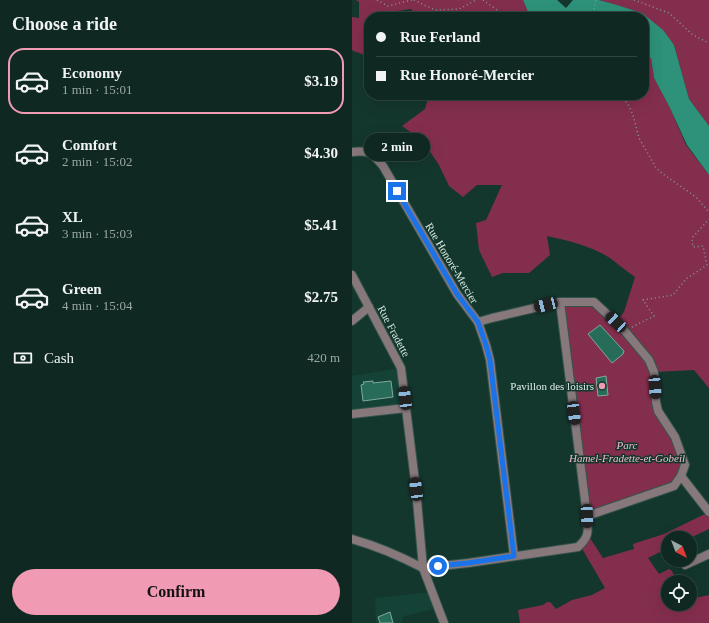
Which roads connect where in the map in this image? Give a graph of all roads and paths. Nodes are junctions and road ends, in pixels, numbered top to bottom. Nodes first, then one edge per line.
1 (377, 0) edge
2 (413, 0) edge
3 (476, 0) edge
4 (483, 0) edge
5 (596, 0) edge
6 (634, 0) edge
7 (500, 12) edge
8 (593, 12) edge
9 (709, 43) edge
10 (624, 100) edge
11 (352, 152) edge
12 (709, 212) edge
13 (709, 219) edge
14 (352, 275) edge
15 (560, 302) junction
16 (369, 307) junction
17 (352, 321) edge
18 (478, 322) junction
19 (624, 330) junction
20 (406, 408) junction
21 (352, 414) edge
22 (681, 476) junction
23 (709, 512) edge
24 (587, 516) junction
25 (352, 539) edge
26 (709, 554) edge
27 (514, 556) junction
28 (697, 560) edge
29 (423, 568) junction
30 (444, 623) edge

1 - 2 path
2 - 3 path
4 - 7 path
5 - 8 path
6 - 9 path
10 - 12 path
11 - 18 street, Rue Honoré-Mercier
13 - 19 path
14 - 16 street, Rue Fradette
15 - 18 street
15 - 19 street
15 - 24 street
16 - 17 street
16 - 20 street, Rue Fradette
18 - 27 street, Rue Honoré-Mercier
19 - 22 street
20 - 21 street
20 - 29 street, Rue Fradette
22 - 23 street
22 - 24 street
24 - 27 street
25 - 29 street
26 - 28 street
27 - 29 street
29 - 30 street, Rue Fradette

